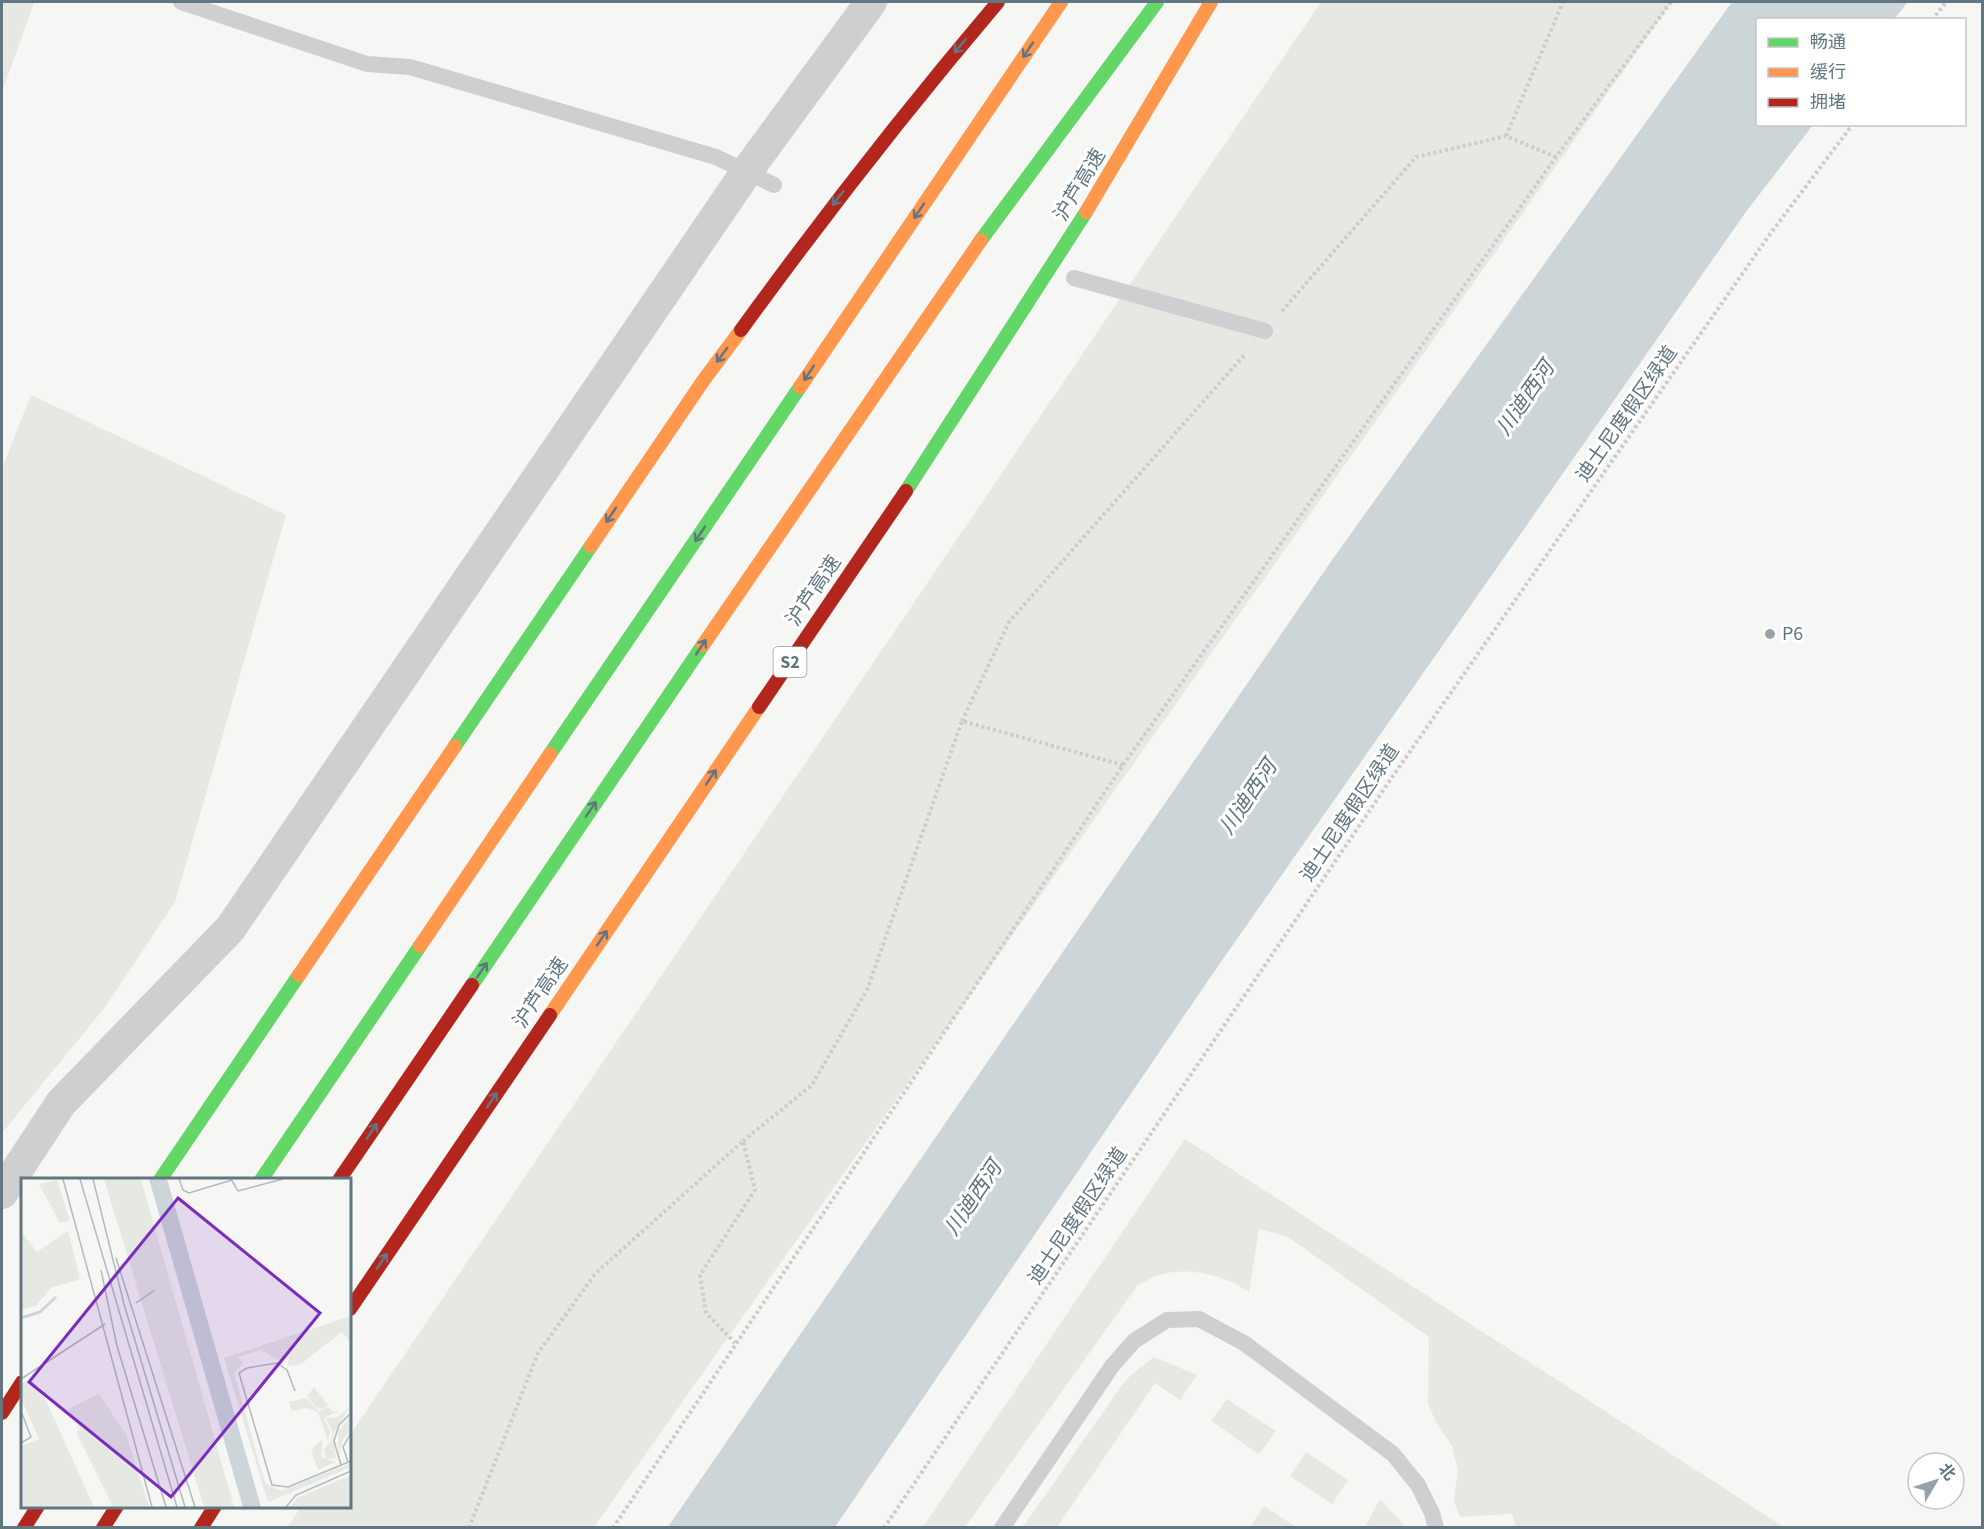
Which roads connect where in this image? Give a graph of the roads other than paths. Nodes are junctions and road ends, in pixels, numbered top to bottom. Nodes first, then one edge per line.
1 (181, 2) edge
2 (871, 2) edge
3 (998, 2) edge
4 (1061, 2) edge
5 (1157, 2) edge
6 (1211, 2) edge
7 (747, 171) junction
8 (774, 185) dead end
9 (1074, 278) dead end
10 (1265, 331) road end
11 (161, 1178) edge
12 (262, 1178) edge
13 (340, 1178) edge
14 (2, 1193) edge
15 (351, 1308) edge
16 (21, 1384) edge
17 (2, 1413) edge
18 (37, 1508) edge
19 (116, 1508) edge
20 (214, 1508) edge
21 (24, 1527) edge
22 (103, 1527) edge
23 (201, 1527) edge
24 (1002, 1527) edge
25 (1436, 1527) edge

1 - 7 lane
2 - 7 street
3 -> 11 highway
4 -> 12 highway
13 -> 5 highway
15 -> 6 highway, 沪芦高速 / S2
7 - 8 lane
7 - 14 street
9 - 10 lane
16 - 17 highway
18 - 21 highway
19 - 22 highway
20 - 23 highway
24 - 25 lane

